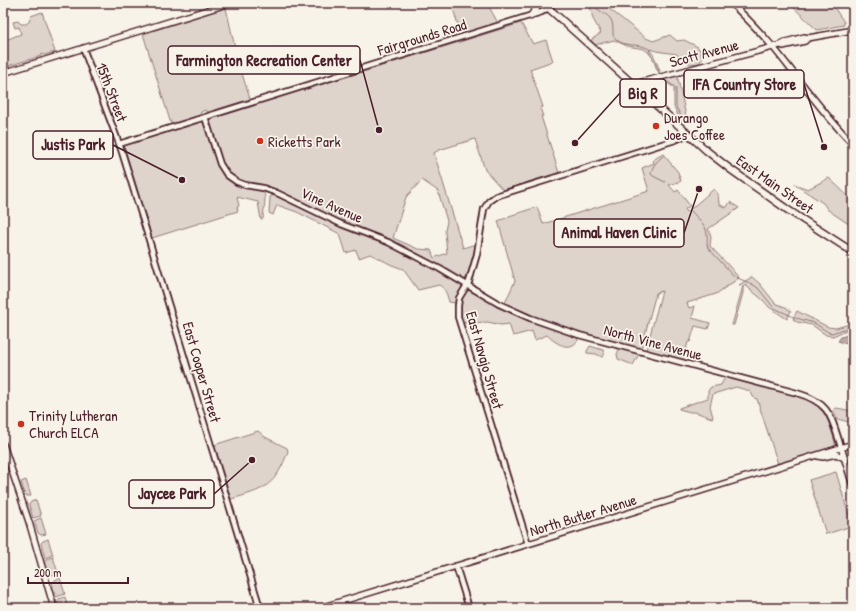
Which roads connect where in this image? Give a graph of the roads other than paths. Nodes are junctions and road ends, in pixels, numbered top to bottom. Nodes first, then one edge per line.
1 (230, 3) edge
2 (534, 3) edge
3 (731, 3) edge
4 (544, 4) edge
5 (531, 16) junction
6 (853, 30) edge
7 (773, 47) junction
8 (83, 48) junction
9 (3, 73) edge
10 (634, 87) junction
11 (205, 117) junction
12 (685, 133) junction
13 (119, 144) junction
14 (853, 144) edge
15 (853, 252) edge
16 (467, 285) junction
17 (480, 293) joint
18 (3, 444) edge
19 (853, 444) edge
20 (841, 447) junction
21 (815, 456) junction
22 (844, 458) junction
23 (853, 486) edge
24 (528, 544) junction
25 (456, 566) junction
26 (54, 608) edge
27 (260, 608) edge
28 (320, 608) edge
29 (469, 608) edge

1 - 8 main road
2 - 5 main road
3 - 7 main road
4 - 5 street, Fairgrounds Road
4 - 10 main road, East Main Street
5 - 11 street, Fairgrounds Road
6 - 7 main road, Scott Avenue
7 - 10 main road, Scott Avenue
7 - 14 main road
8 - 9 main road
8 - 13 street, 15th Street
10 - 12 main road, East Main Street
11 - 13 street, Fairgrounds Road
11 - 16 street, Vine Avenue
12 - 15 main road, East Main Street
12 - 16 street, East Navajo Street
13 - 27 street, East Cooper Street
16 - 17 street, Vine Avenue
16 - 24 street, East Navajo Street
17 - 20 street, North Vine Avenue
18 - 26 main road
19 - 20 main road, North Butler Avenue
20 - 21 main road, North Butler Avenue
20 - 22 main road
21 - 22 main road
21 - 24 main road, North Butler Avenue
22 - 23 main road
24 - 25 main road, North Butler Avenue
25 - 28 main road, North Butler Avenue
25 - 29 street

